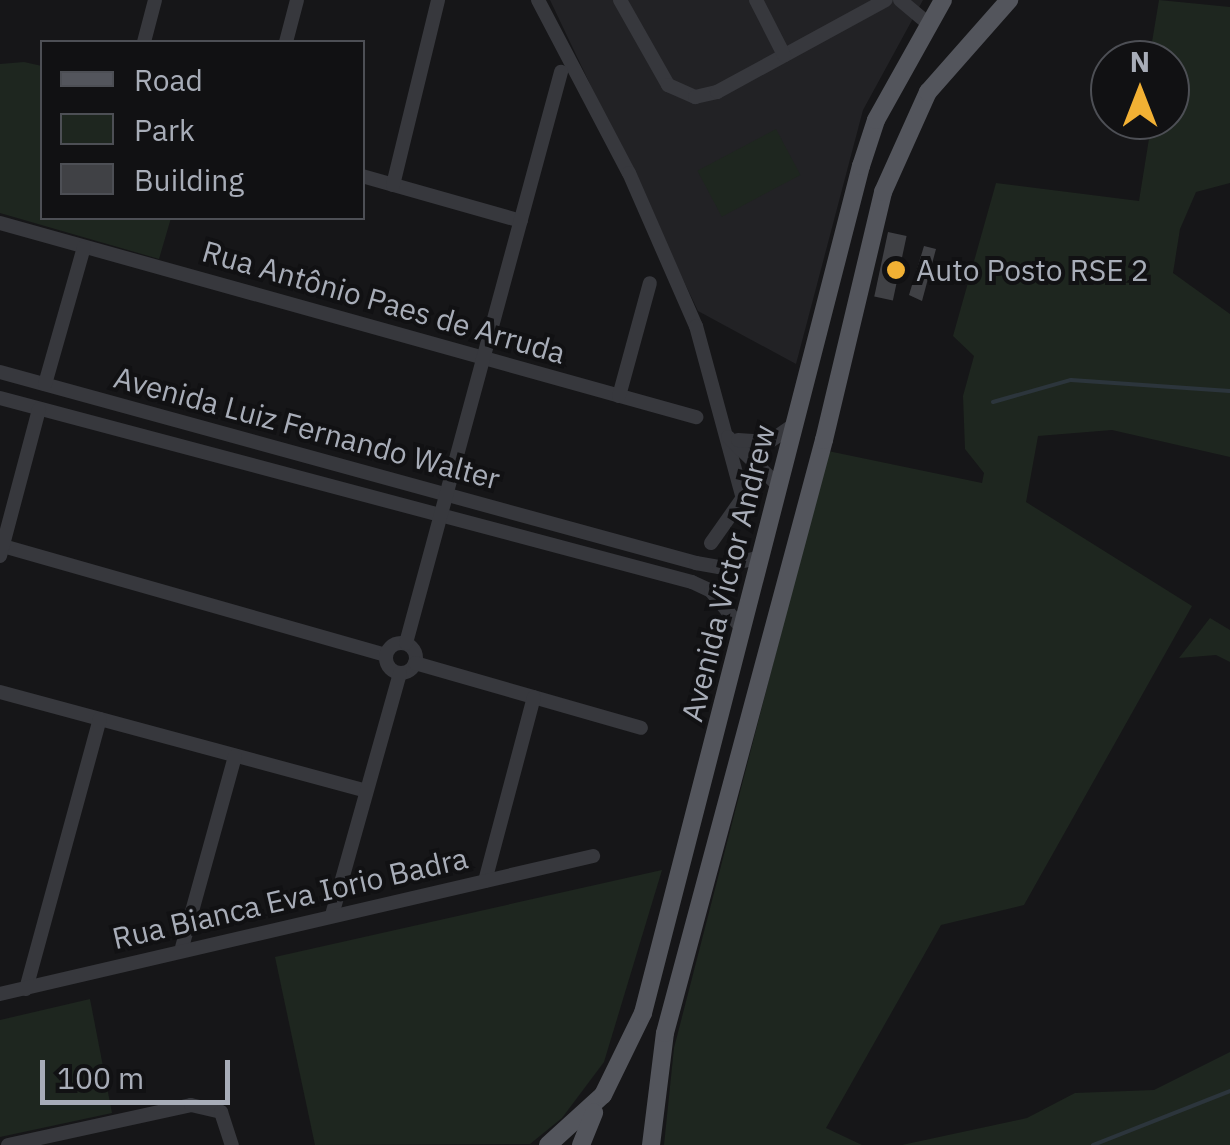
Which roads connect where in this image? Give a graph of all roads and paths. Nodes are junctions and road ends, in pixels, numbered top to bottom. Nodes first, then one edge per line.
1 (145, 0) edge
2 (155, 0) edge
3 (297, 0) edge
4 (438, 0) edge
5 (538, 0) edge
6 (620, 0) edge
7 (756, 0) edge
8 (886, 0) edge
9 (900, 0) edge
10 (943, 0) edge
11 (1009, 0) edge
12 (929, 24) junction
13 (145, 38) edge
14 (287, 40) edge
15 (784, 55) junction
16 (561, 72) dead end
17 (365, 177) edge
18 (393, 185) junction
19 (521, 221) junction
20 (0, 223) edge
21 (84, 247) junction
22 (650, 283) dead end
23 (484, 358) junction
24 (0, 372) edge
25 (45, 384) junction
26 (618, 396) junction
27 (0, 398) edge
28 (39, 409) junction
29 (696, 418) dead end
30 (793, 426) junction
31 (728, 437) junction
32 (779, 486) junction
33 (446, 495) junction
34 (440, 516) junction
35 (600, 538) junction
36 (711, 542) dead end
37 (1, 551) edge
38 (572, 552) junction
39 (761, 557) junction
40 (742, 630) junction
41 (406, 643) junction
42 (386, 655) junction
43 (416, 663) junction
44 (400, 673) junction
45 (0, 692) edge
46 (534, 697) junction
47 (100, 719) junction
48 (641, 728) dead end
49 (235, 756) junction
50 (366, 791) junction
51 (593, 856) dead end
52 (485, 881) junction
53 (332, 915) junction
54 (182, 951) junction
55 (26, 989) junction
56 (0, 994) edge
57 (603, 1095) junction
58 (8, 1145) edge
59 (232, 1145) edge
60 (548, 1145) edge
61 (581, 1145) edge
62 (652, 1145) edge

1 - 13 street
2 - 13 street
3 - 14 street
4 - 18 street
5 - 31 street
6 - 15 street
7 - 15 street
8 - 15 street
9 - 12 street
10 - 12 main road, Avenida Victor Andrew
11 - 62 main road, Avenida Victor Andrew
12 - 30 main road, Avenida Victor Andrew
16 - 19 street
17 - 18 street
18 - 19 street
19 - 23 street
20 - 21 street, Rua Antônio Paes de Arruda
21 - 23 street, Rua Antônio Paes de Arruda
21 - 25 street
22 - 26 street
23 - 26 street, Rua Antônio Paes de Arruda
23 - 33 street
24 - 25 street, Avenida Luiz Fernando Walter
25 - 33 street, Avenida Luiz Fernando Walter
26 - 29 street, Rua Antônio Paes de Arruda
27 - 28 street, Avenida Luiz Fernando Walter
28 - 34 street, Avenida Luiz Fernando Walter
28 - 37 street
30 - 31 street
30 - 32 main road, Avenida Victor Andrew
31 - 32 street
31 - 36 street
32 - 39 main road, Avenida Victor Andrew
33 - 34 street
33 - 35 street, Avenida Luiz Fernando Walter
34 - 38 street, Avenida Luiz Fernando Walter
34 - 41 street
35 - 38 street
35 - 39 street, Avenida Luiz Fernando Walter
37 - 42 street
38 - 40 street, Avenida Luiz Fernando Walter
39 - 40 main road, Avenida Victor Andrew
40 - 57 main road, Avenida Victor Andrew
41 - 42 street
41 - 43 street
42 - 44 street
43 - 44 street
43 - 46 street
44 - 50 street
45 - 47 street
46 - 48 street
46 - 52 street
47 - 49 street
47 - 55 street
49 - 50 street
49 - 54 street
50 - 53 street
51 - 52 street, Rua Bianca Eva Iorio Badra
52 - 53 street, Rua Bianca Eva Iorio Badra
53 - 54 street, Rua Bianca Eva Iorio Badra
54 - 55 street, Rua Bianca Eva Iorio Badra
55 - 56 street, Rua Bianca Eva Iorio Badra
57 - 60 main road, Avenida Victor Andrew
57 - 61 main road
58 - 59 street

